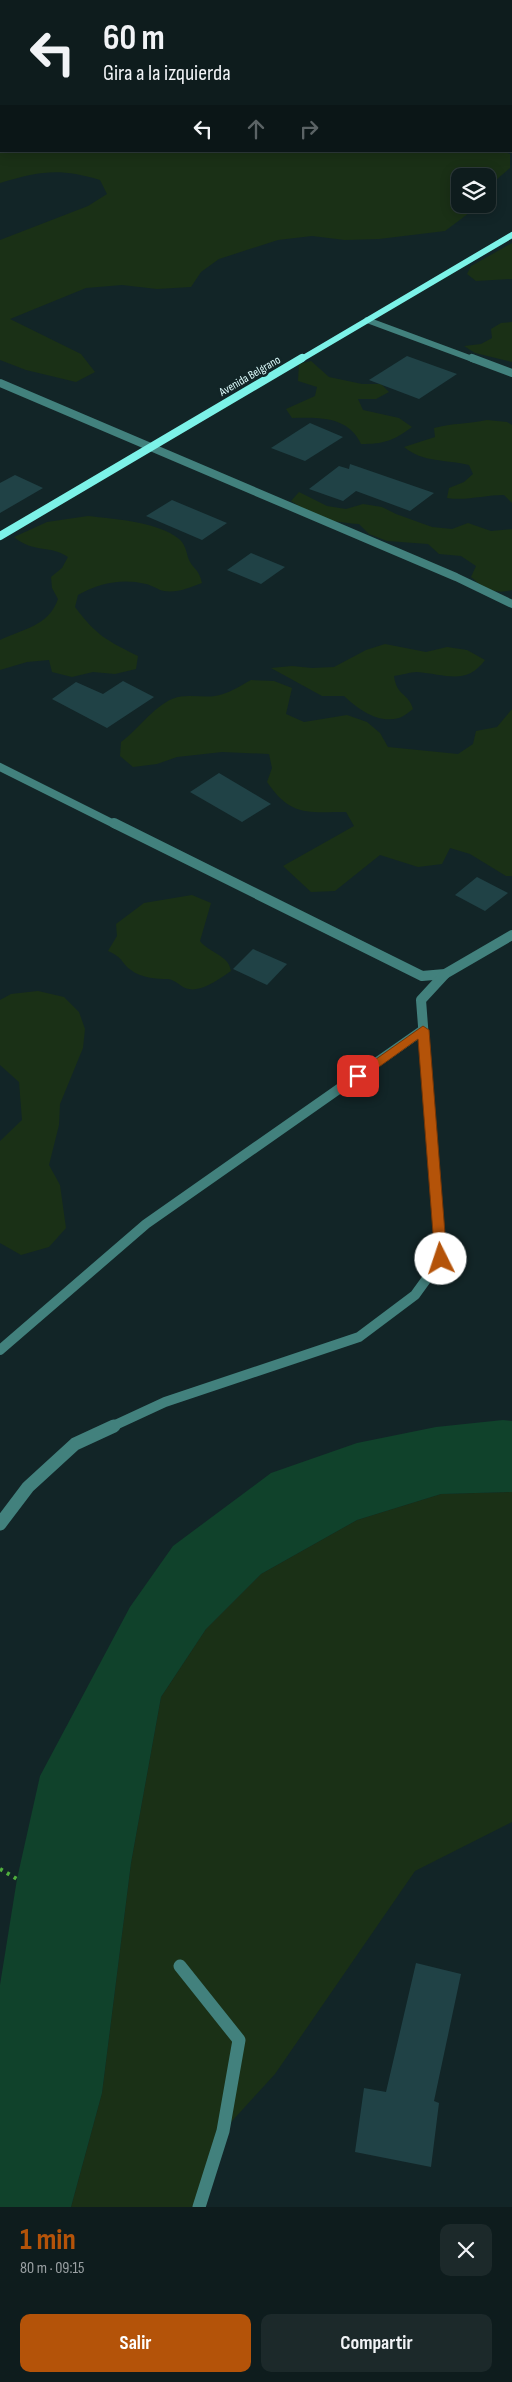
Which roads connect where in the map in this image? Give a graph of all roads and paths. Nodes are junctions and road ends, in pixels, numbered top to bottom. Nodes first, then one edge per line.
1 (512, 235) edge
2 (367, 320) junction
3 (512, 374) edge
4 (0, 383) edge
5 (150, 448) junction
6 (0, 536) edge
7 (512, 604) edge
8 (0, 767) edge
9 (512, 935) edge
10 (445, 974) junction
11 (423, 1030) junction
12 (0, 1350) edge
13 (0, 1524) edge
14 (0, 1869) edge
15 (16, 1879) dead end
16 (180, 1966) dead end
17 (200, 2207) edge

1 - 2 street, Avenida Belgrano
2 - 3 street
2 - 5 street, Avenida Belgrano
4 - 5 street
5 - 6 street, Avenida Belgrano
5 - 7 street
8 - 10 street
9 - 10 street
10 - 11 street
11 - 12 street
11 - 13 street
14 - 15 path
16 - 17 street

